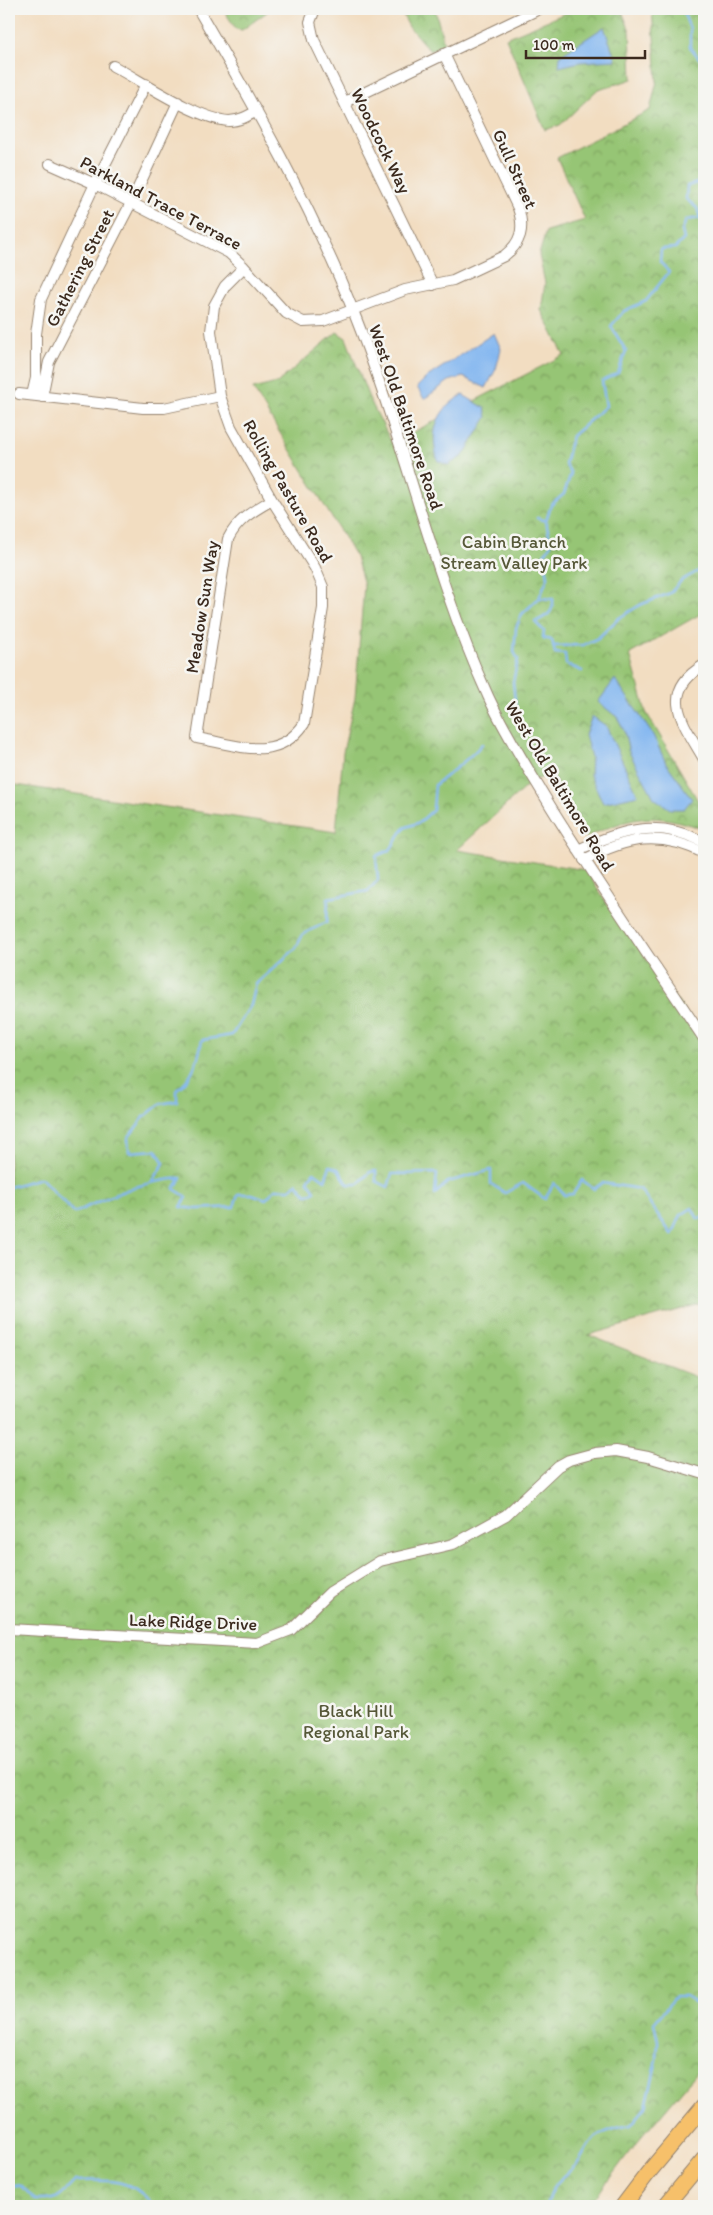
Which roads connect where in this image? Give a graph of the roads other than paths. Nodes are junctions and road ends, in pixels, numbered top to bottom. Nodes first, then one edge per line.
1 (198, 9) edge
2 (315, 9) edge
3 (539, 9) edge
4 (444, 54) junction
5 (113, 66) dead end
6 (146, 84) junction
7 (178, 102) junction
8 (345, 102) junction
9 (257, 111) junction
10 (50, 164) dead end
11 (95, 184) junction
12 (131, 203) junction
13 (244, 266) junction
14 (433, 286) junction
15 (353, 311) junction
16 (19, 394) dead end
17 (37, 396) junction
18 (220, 396) junction
19 (272, 500) junction
20 (704, 666) edge
21 (197, 738) joint
22 (704, 759) edge
23 (704, 842) edge
24 (578, 850) junction
25 (704, 853) edge
26 (584, 860) junction
27 (704, 1040) edge
28 (704, 1474) edge
29 (9, 1629) edge
30 (704, 2106) edge
31 (704, 2158) edge
32 (623, 2206) edge
33 (665, 2206) edge

1 - 9 street, West Old Baltimore Road
2 - 8 street, Woodcock Way
3 - 4 street
4 - 8 street
4 - 14 street, Gull Street
5 - 6 street
6 - 7 street
6 - 11 street, Gathering Street
7 - 9 street
7 - 12 street, Gathering Street
8 - 14 street, Woodcock Way
9 - 15 street, West Old Baltimore Road
10 - 11 street, Parkland Trace Terrace
11 - 12 street, Parkland Trace Terrace
11 - 17 street, Gathering Street
12 - 13 street, Parkland Trace Terrace
12 - 17 street, Gathering Street
13 - 15 street, Parkland Trace Terrace
13 - 18 street, Rolling Pasture Road
14 - 15 street, Gull Street
15 - 24 street, West Old Baltimore Road
16 - 17 street
17 - 18 street
18 - 19 street, Rolling Pasture Road
19 - 21 street, Meadow Sun Way
19 - 21 street, Rolling Pasture Road
20 - 22 street
23 - 24 street
24 - 26 street, West Old Baltimore Road
25 - 26 street
26 - 27 street, West Old Baltimore Road
28 - 29 street, Lake Ridge Drive
30 - 32 highway
31 - 33 highway

